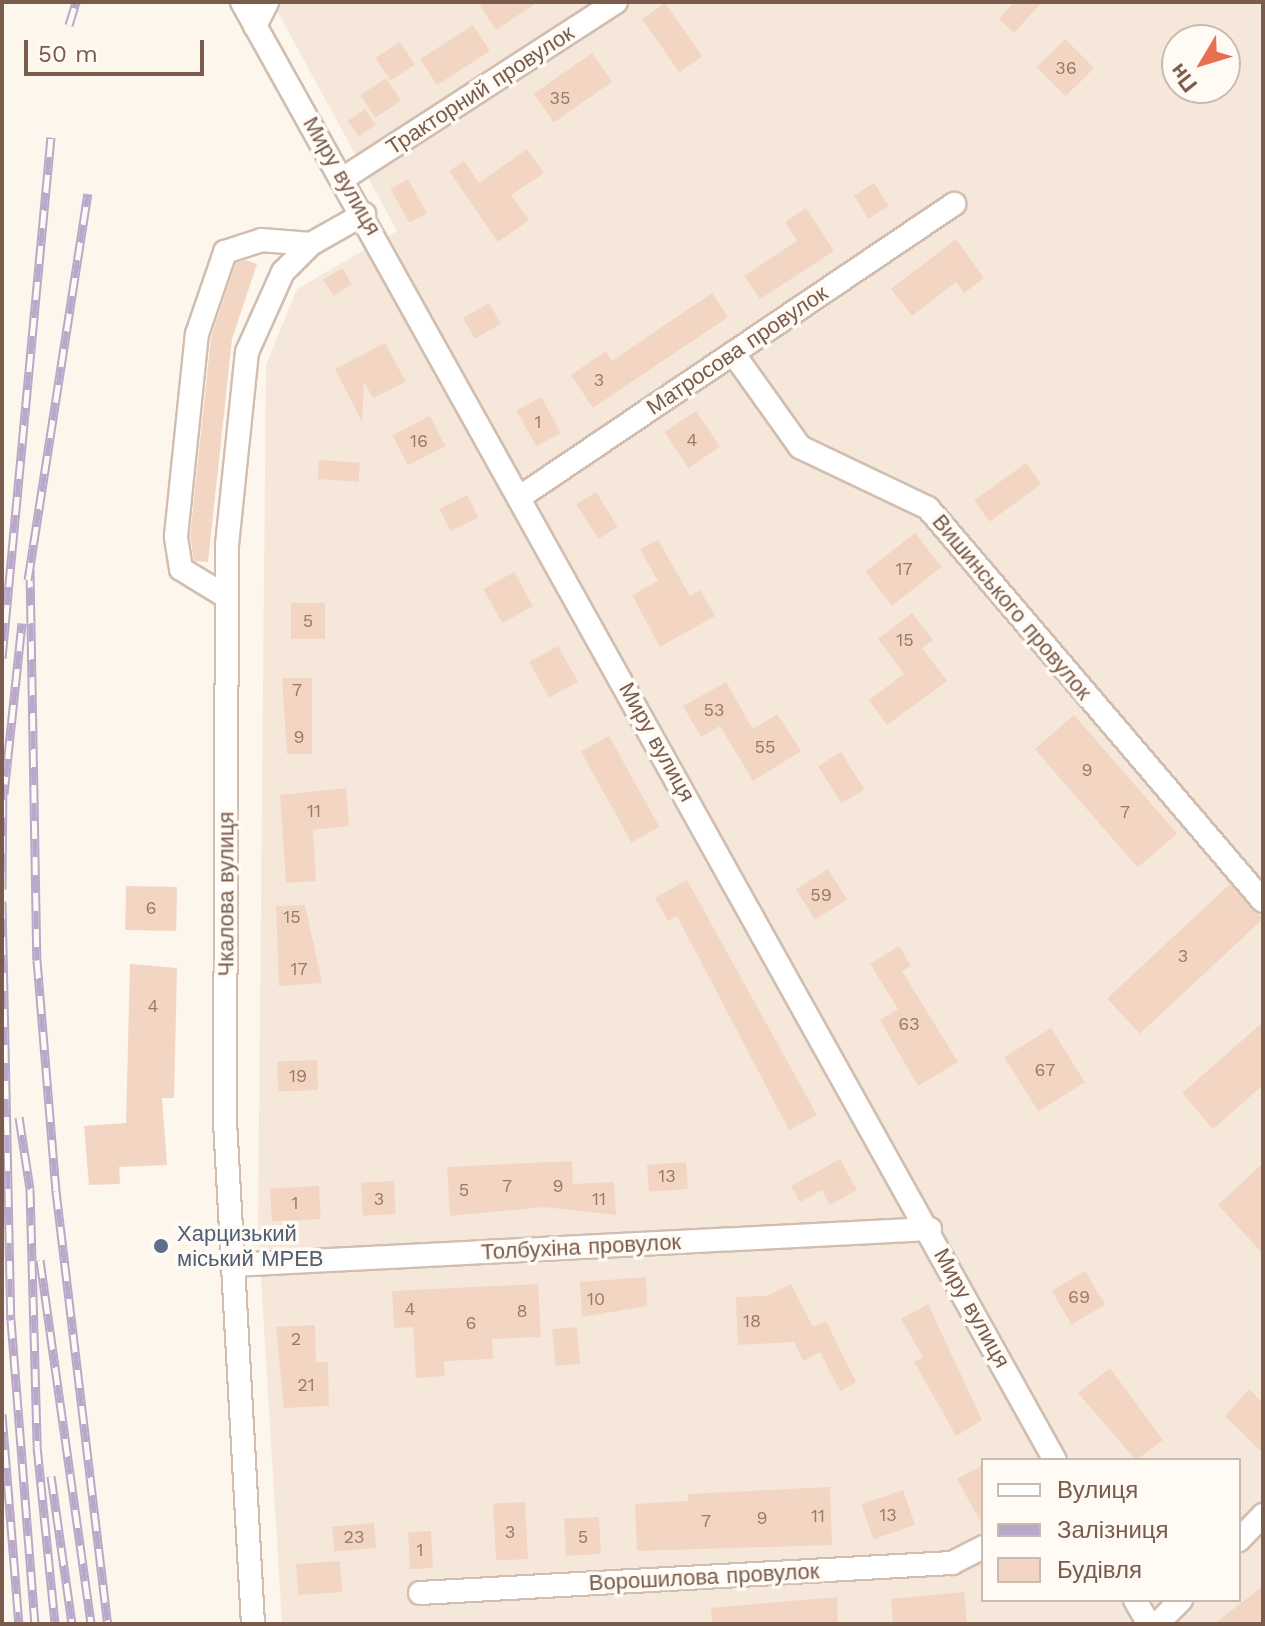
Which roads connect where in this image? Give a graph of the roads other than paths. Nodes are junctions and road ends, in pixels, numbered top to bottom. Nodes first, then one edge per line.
1 (242, 2) edge
2 (267, 2) edge
3 (616, 2) edge
4 (255, 26) junction
5 (344, 178) junction
6 (954, 204) dead end
7 (364, 214) junction
8 (311, 244) junction
9 (733, 353) junction
10 (520, 497) junction
11 (227, 597) junction
12 (1263, 901) edge
13 (930, 1229) junction
14 (232, 1265) junction
15 (1054, 1458) edge
16 (1263, 1515) edge
17 (1241, 1538) edge
18 (981, 1548) edge
19 (420, 1593) dead end
20 (1136, 1602) edge
21 (1179, 1602) edge
22 (253, 1624) edge
23 (1149, 1624) edge
24 (1157, 1624) edge

1 - 4 street, Миру вулиця
2 - 4 street
3 - 5 street, Тракторний провулок
4 - 5 street, Миру вулиця
5 - 7 street, Миру вулиця
6 - 9 street, Матросова провулок
7 - 8 street, Чкалова вулиця
7 - 10 street, Миру вулиця
8 - 11 street, Чкалова вулиця
8 - 11 street
9 - 10 street, Матросова провулок
9 - 12 street, Вишинського провулок
10 - 13 street, Миру вулиця
11 - 14 street, Чкалова вулиця
13 - 14 street, Толбухіна провулок
13 - 15 street, Миру вулиця
14 - 22 street, Чкалова вулиця
16 - 17 street
18 - 19 street, Ворошилова провулок
20 - 23 street
21 - 24 street

